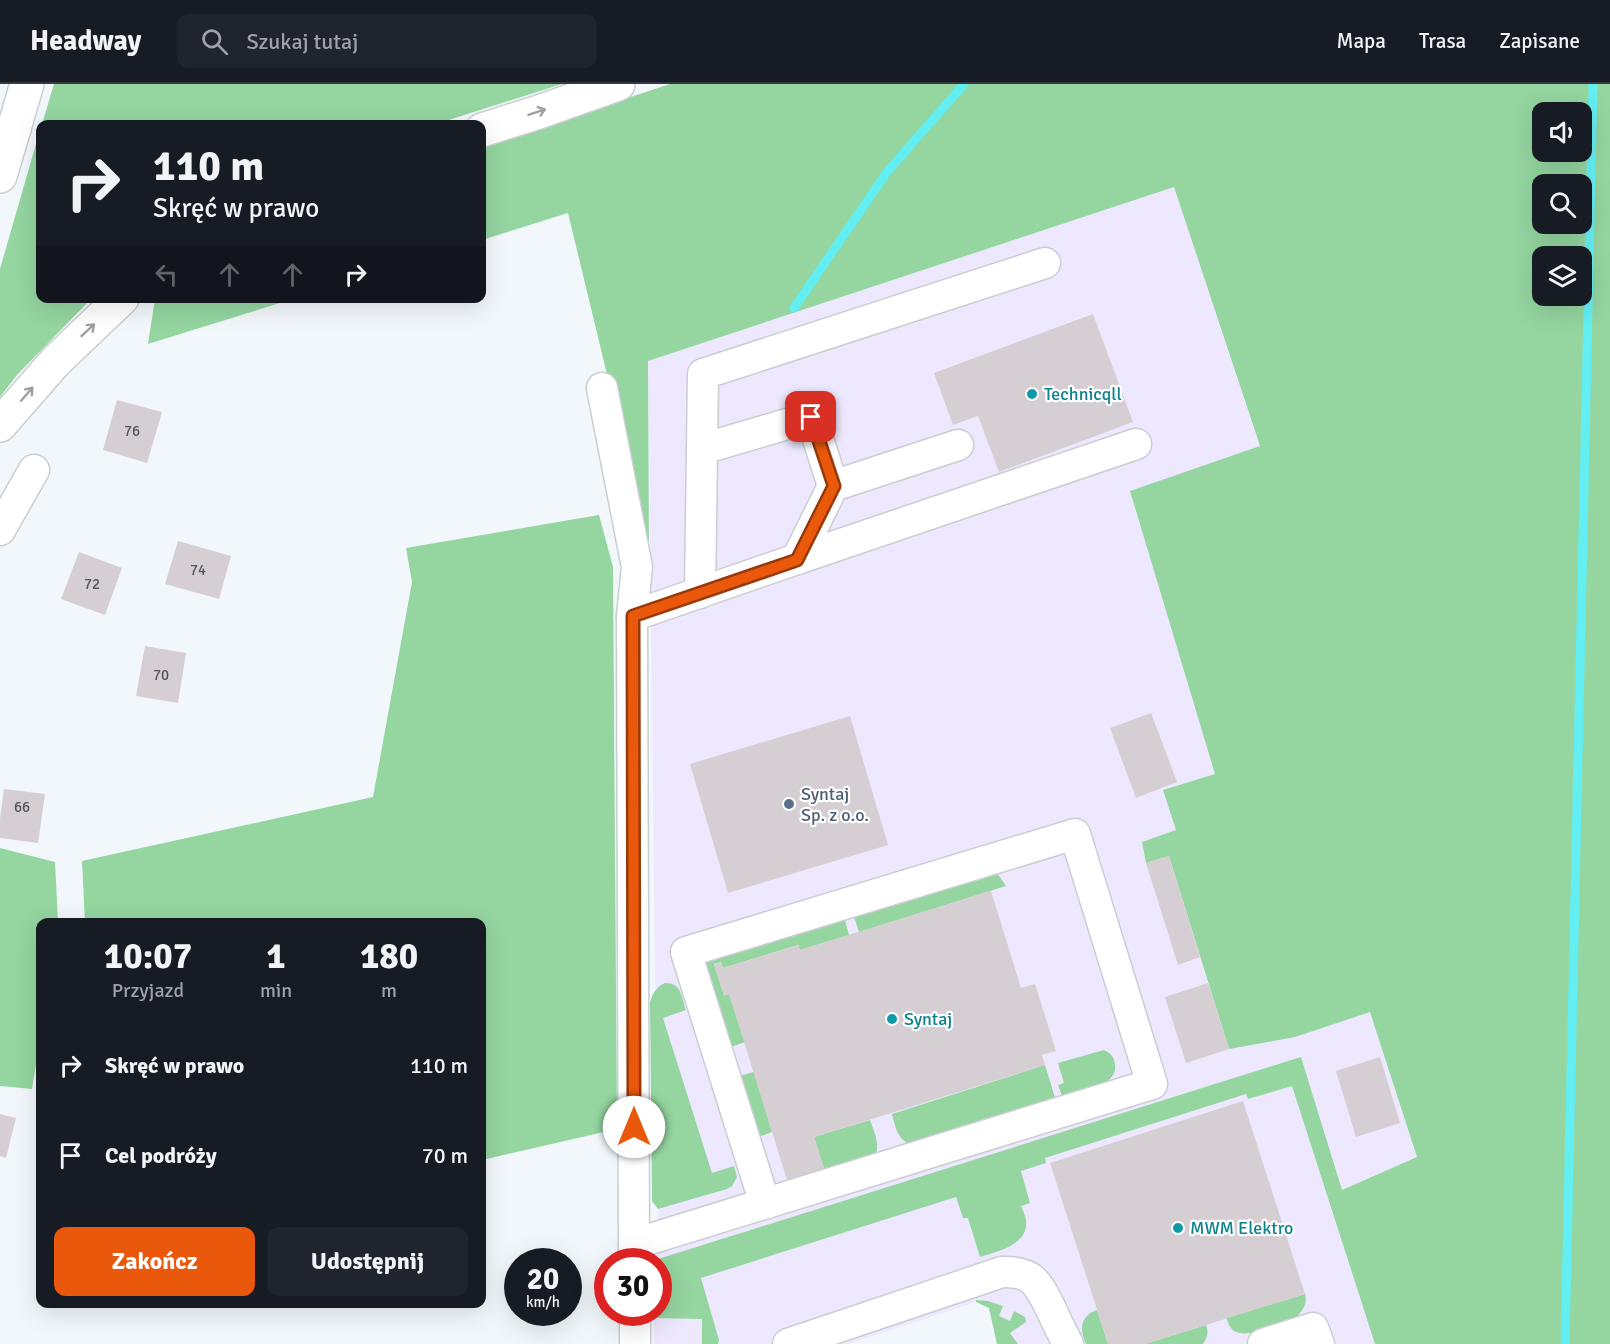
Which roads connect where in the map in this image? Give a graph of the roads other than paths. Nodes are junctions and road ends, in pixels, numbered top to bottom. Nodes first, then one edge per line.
1 (27, 84) edge
2 (618, 84) edge
3 (486, 129) edge
4 (7, 138) edge
5 (0, 176) edge
6 (1045, 263) dead end
7 (117, 303) edge
8 (603, 388) dead end
9 (0, 425) edge
10 (1136, 444) dead end
11 (958, 445) dead end
12 (702, 449) junction
13 (34, 470) dead end
14 (834, 486) junction
15 (0, 530) edge
16 (797, 560) junction
17 (700, 593) junction
18 (633, 616) junction
19 (765, 1204) junction
20 (634, 1248) edge
21 (647, 1248) edge
22 (635, 1326) edge
23 (635, 1344) edge
24 (788, 1344) edge
25 (1068, 1344) edge
26 (1263, 1344) edge
27 (1319, 1344) edge

1 - 4 main road
3 -> 2 main road
4 - 5 main road
6 - 12 street
9 -> 7 main road
8 - 18 street
10 - 16 street
11 - 14 street
12 - 14 street
12 - 17 street
13 - 15 street
14 - 16 street
16 - 17 street
17 - 18 street
18 - 20 street
19 - 19 street
19 - 21 street
22 - 23 street
24 - 25 street
26 - 27 street

